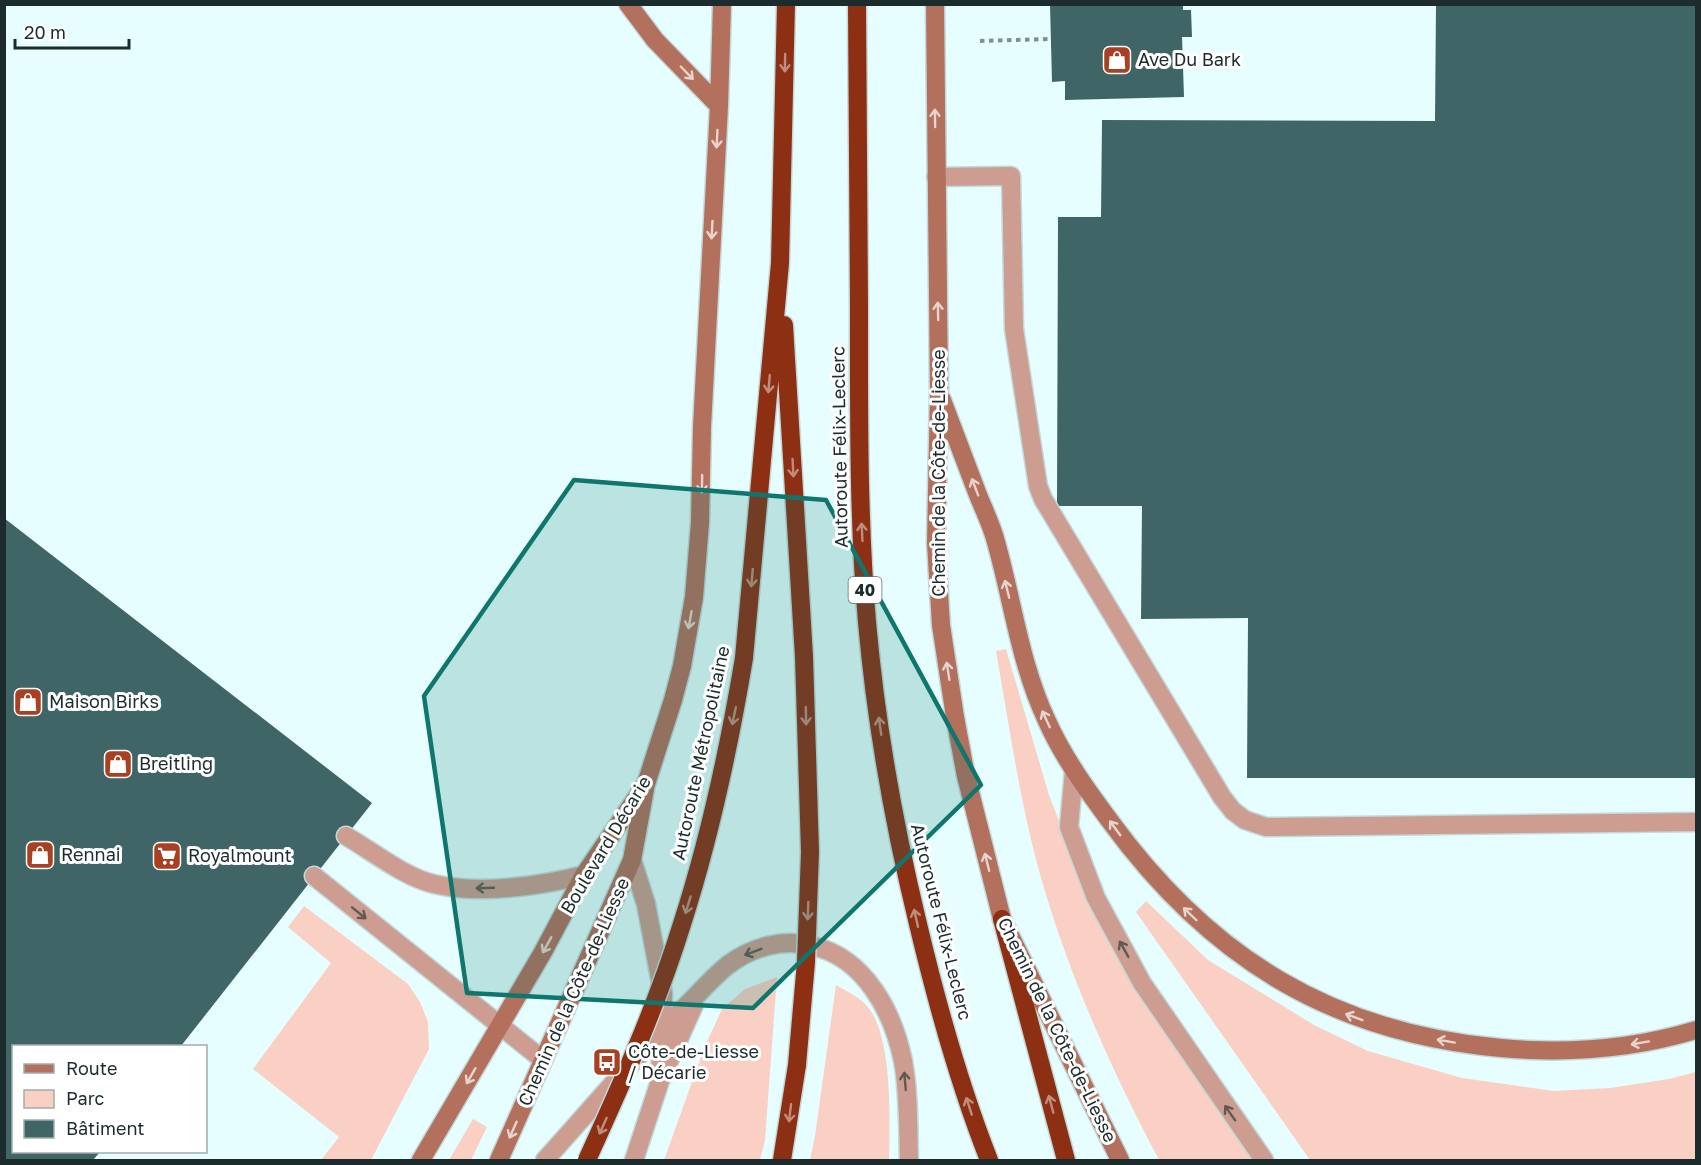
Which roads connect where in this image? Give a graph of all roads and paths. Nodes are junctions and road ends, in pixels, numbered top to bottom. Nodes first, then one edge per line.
1 (628, 4) edge
2 (722, 4) edge
3 (786, 4) edge
4 (857, 4) edge
5 (935, 4) edge
6 (1051, 39) dead end
7 (980, 41) dead end
8 (719, 106) junction
9 (936, 177) junction
10 (780, 263) junction
11 (939, 391) junction
12 (1074, 770) junction
13 (646, 784) junction
14 (1696, 822) edge
15 (346, 836) dead end
16 (632, 861) junction
17 (584, 875) junction
18 (314, 876) dead end
19 (1002, 919) junction
20 (711, 982) junction
21 (501, 1026) junction
22 (662, 1029) junction
23 (1696, 1030) edge
24 (543, 1060) junction
25 (660, 1081) junction
26 (421, 1161) edge
27 (499, 1161) edge
28 (545, 1161) edge
29 (587, 1161) edge
30 (634, 1161) edge
31 (782, 1161) edge
32 (909, 1161) edge
33 (989, 1161) edge
34 (1066, 1161) edge
35 (1120, 1161) edge
36 (1264, 1161) edge

1 -> 8 main road
2 - 8 main road
3 -> 10 highway
33 -> 4 highway, Autoroute Félix-Leclerc / 40
9 -> 5 main road, Chemin de la Côte-de-Liesse
6 - 7 path
8 -> 13 main road, Boulevard Décarie
11 -> 9 main road, Chemin de la Côte-de-Liesse
9 - 14 lane
10 -> 29 highway, Autoroute Métropolitaine, bridge
10 -> 31 highway, bridge
12 -> 11 main road
19 -> 11 main road, Chemin de la Côte-de-Liesse
23 -> 12 main road
36 -> 12 lane
13 - 16 main road, Chemin de la Côte-de-Liesse
13 - 17 main road, Boulevard Décarie
17 -> 15 lane
16 - 22 lane
16 - 24 main road, Chemin de la Côte-de-Liesse
17 -> 21 main road, Boulevard Décarie
18 -> 21 lane
34 -> 19 highway
19 - 35 main road, Chemin de la Côte-de-Liesse
20 - 22 lane
20 - 25 lane
32 -> 20 lane
21 - 24 lane
21 -> 26 main road, Boulevard Décarie
22 - 25 lane
22 - 28 lane
24 -> 27 main road, Chemin de la Côte-de-Liesse
25 - 30 lane

